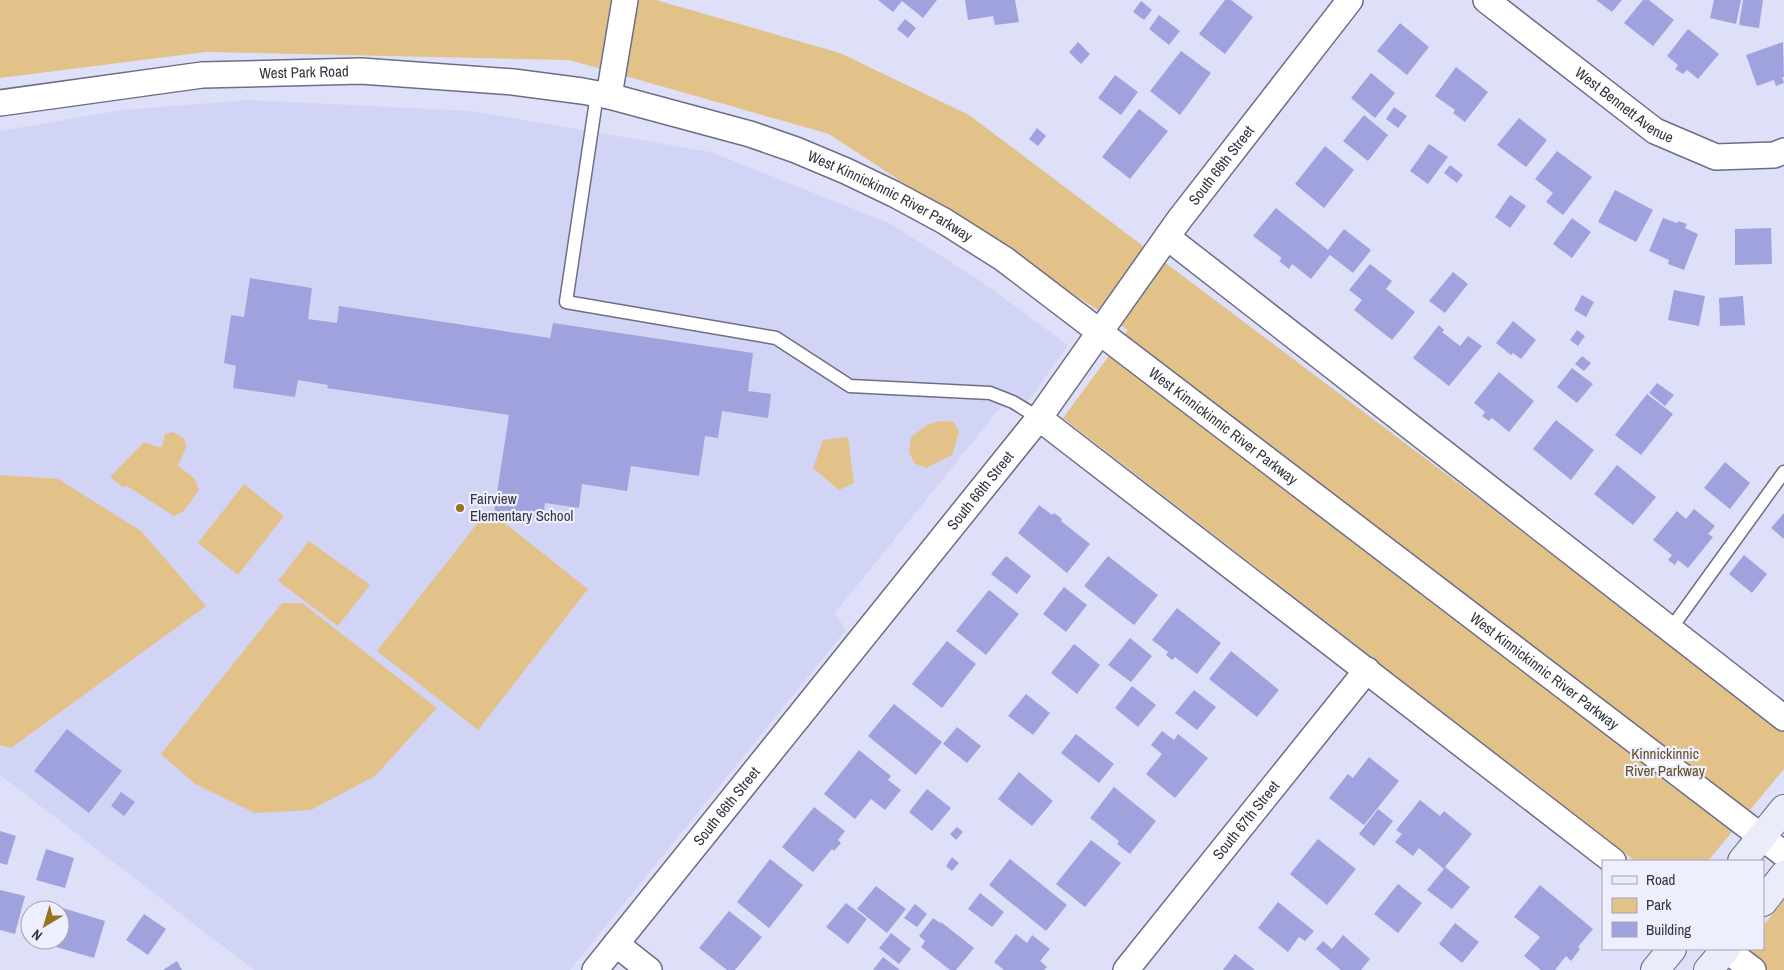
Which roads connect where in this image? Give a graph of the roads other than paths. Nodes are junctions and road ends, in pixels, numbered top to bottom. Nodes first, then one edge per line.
1 (624, 0) edge
2 (1350, 0) edge
3 (1486, 0) edge
4 (603, 95) junction
5 (0, 103) edge
6 (1784, 151) edge
7 (1167, 237) junction
8 (1100, 331) junction
9 (1039, 418) junction
10 (1784, 472) edge
11 (1670, 630) junction
12 (1367, 670) junction
13 (1784, 718) edge
14 (1784, 810) edge
15 (1762, 837) junction
16 (1784, 854) edge
17 (1612, 860) edge
18 (1743, 860) edge
19 (1784, 876) edge
20 (1764, 901) edge
21 (616, 944) junction
22 (1671, 950) edge
23 (1725, 950) edge
24 (1727, 950) edge
25 (595, 970) edge
26 (649, 970) edge
27 (1126, 970) edge
28 (1655, 970) edge
29 (1708, 970) edge
30 (1753, 970) edge

1 - 4 street
2 - 7 street, South 66th Street
3 - 6 street, West Bennett Avenue
4 - 5 street, West Park Road
4 - 8 street, West Kinnickinnic River Parkway
4 - 9 lane
7 - 8 street, South 66th Street
7 - 11 street
8 - 9 street, South 66th Street
8 - 15 street, West Kinnickinnic River Parkway
9 - 12 street
9 - 21 street, South 66th Street
10 - 11 lane
11 - 13 street
12 - 17 street
12 - 27 street, South 67th Street
14 - 15 street
15 - 16 street, West Kinnickinnic River Parkway
15 - 18 street
19 - 20 street
21 - 25 street, South 66th Street
21 - 26 street
22 - 28 street
23 - 29 street
24 - 30 street

